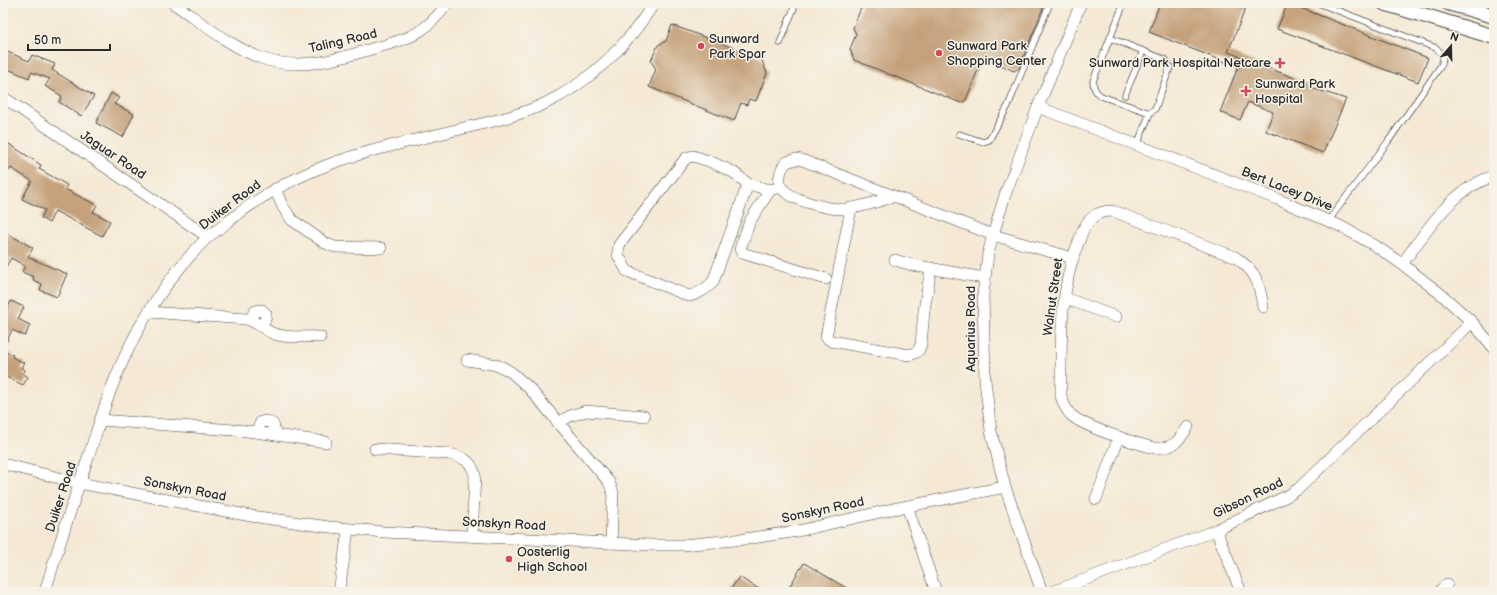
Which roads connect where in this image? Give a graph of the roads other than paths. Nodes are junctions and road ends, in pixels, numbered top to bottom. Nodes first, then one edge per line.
1 (173, 3) edge
2 (448, 3) edge
3 (654, 3) edge
4 (796, 3) edge
5 (1050, 3) edge
6 (1081, 3) edge
7 (1124, 3) edge
8 (1318, 3) edge
9 (1384, 3) edge
10 (1448, 3) edge
11 (1494, 16) edge
12 (1494, 37) edge
13 (1110, 38) junction
14 (780, 43) dead end
15 (1143, 51) junction
16 (1125, 95) dead end
17 (3, 97) edge
18 (1038, 107) junction
19 (1150, 113) junction
20 (959, 134) dead end
21 (1137, 145) junction
22 (1494, 176) edge
23 (748, 184) junction
24 (781, 187) junction
25 (275, 189) junction
26 (770, 190) junction
27 (893, 197) junction
28 (852, 208) junction
29 (1328, 221) junction
30 (993, 235) junction
31 (208, 237) junction
32 (381, 248) dead end
33 (1072, 258) junction
34 (895, 260) dead end
35 (1402, 264) junction
36 (931, 268) junction
37 (984, 278) junction
38 (826, 279) dead end
39 (1065, 298) junction
40 (1263, 307) dead end
41 (149, 312) junction
42 (1116, 317) dead end
43 (1472, 322) junction
44 (320, 337) dead end
45 (1494, 348) edge
46 (467, 360) dead end
47 (644, 416) dead end
48 (100, 420) junction
49 (558, 423) junction
50 (1188, 427) dead end
51 (1119, 437) junction
52 (326, 442) dead end
53 (375, 449) dead end
54 (3, 464) edge
55 (79, 484) junction
56 (1005, 487) junction
57 (1096, 499) dead end
58 (907, 506) junction
59 (348, 530) junction
60 (1216, 530) junction
61 (472, 536) junction
62 (611, 543) junction
63 (45, 592) edge
64 (339, 592) edge
65 (936, 592) edge
66 (1042, 592) edge
67 (1052, 592) edge
68 (1241, 592) edge

1 - 2 street, Taling Road
3 - 25 street, Duiker Road
4 - 14 lane
5 - 20 lane
6 - 18 street, Aquarius Road
7 - 13 lane
8 - 29 lane
9 - 12 street
10 - 11 street
13 - 15 lane
13 - 19 lane
15 - 16 lane
15 - 19 lane
17 - 31 street, Jaguar Road
18 - 21 street, Bert Lacey Drive
18 - 30 street, Aquarius Road
19 - 21 lane
21 - 29 street, Bert Lacey Drive
22 - 35 street
23 - 23 street
23 - 26 street
24 - 26 street
24 - 27 street
24 - 28 street
25 - 31 street, Duiker Road
25 - 32 street
26 - 38 street
27 - 28 street
27 - 30 street
28 - 36 street
29 - 35 street, Bert Lacey Drive
30 - 33 street
30 - 37 street, Aquarius Road
31 - 41 street, Duiker Road
33 - 39 street, Walnut Street
33 - 40 street, Walnut Street
34 - 36 street
35 - 43 street, Bert Lacey Drive
36 - 37 street
37 - 56 street, Aquarius Road
39 - 42 street
39 - 51 street, Walnut Street
41 - 44 street
41 - 48 street, Duiker Road
43 - 45 street, Bert Lacey Drive
43 - 60 street, Gibson Road
46 - 49 street
47 - 49 street
48 - 52 street
48 - 55 street, Duiker Road
49 - 62 street
50 - 51 street, Walnut Street
51 - 57 street
53 - 61 street
54 - 55 street, Sonskyn Road
55 - 59 street, Sonskyn Road
55 - 63 street, Duiker Road
56 - 58 street, Sonskyn Road
56 - 66 street, Aquarius Road
58 - 62 street, Sonskyn Road
58 - 65 street
59 - 61 street, Sonskyn Road
59 - 64 street
60 - 67 street, Gibson Road
60 - 68 street
61 - 62 street, Sonskyn Road

